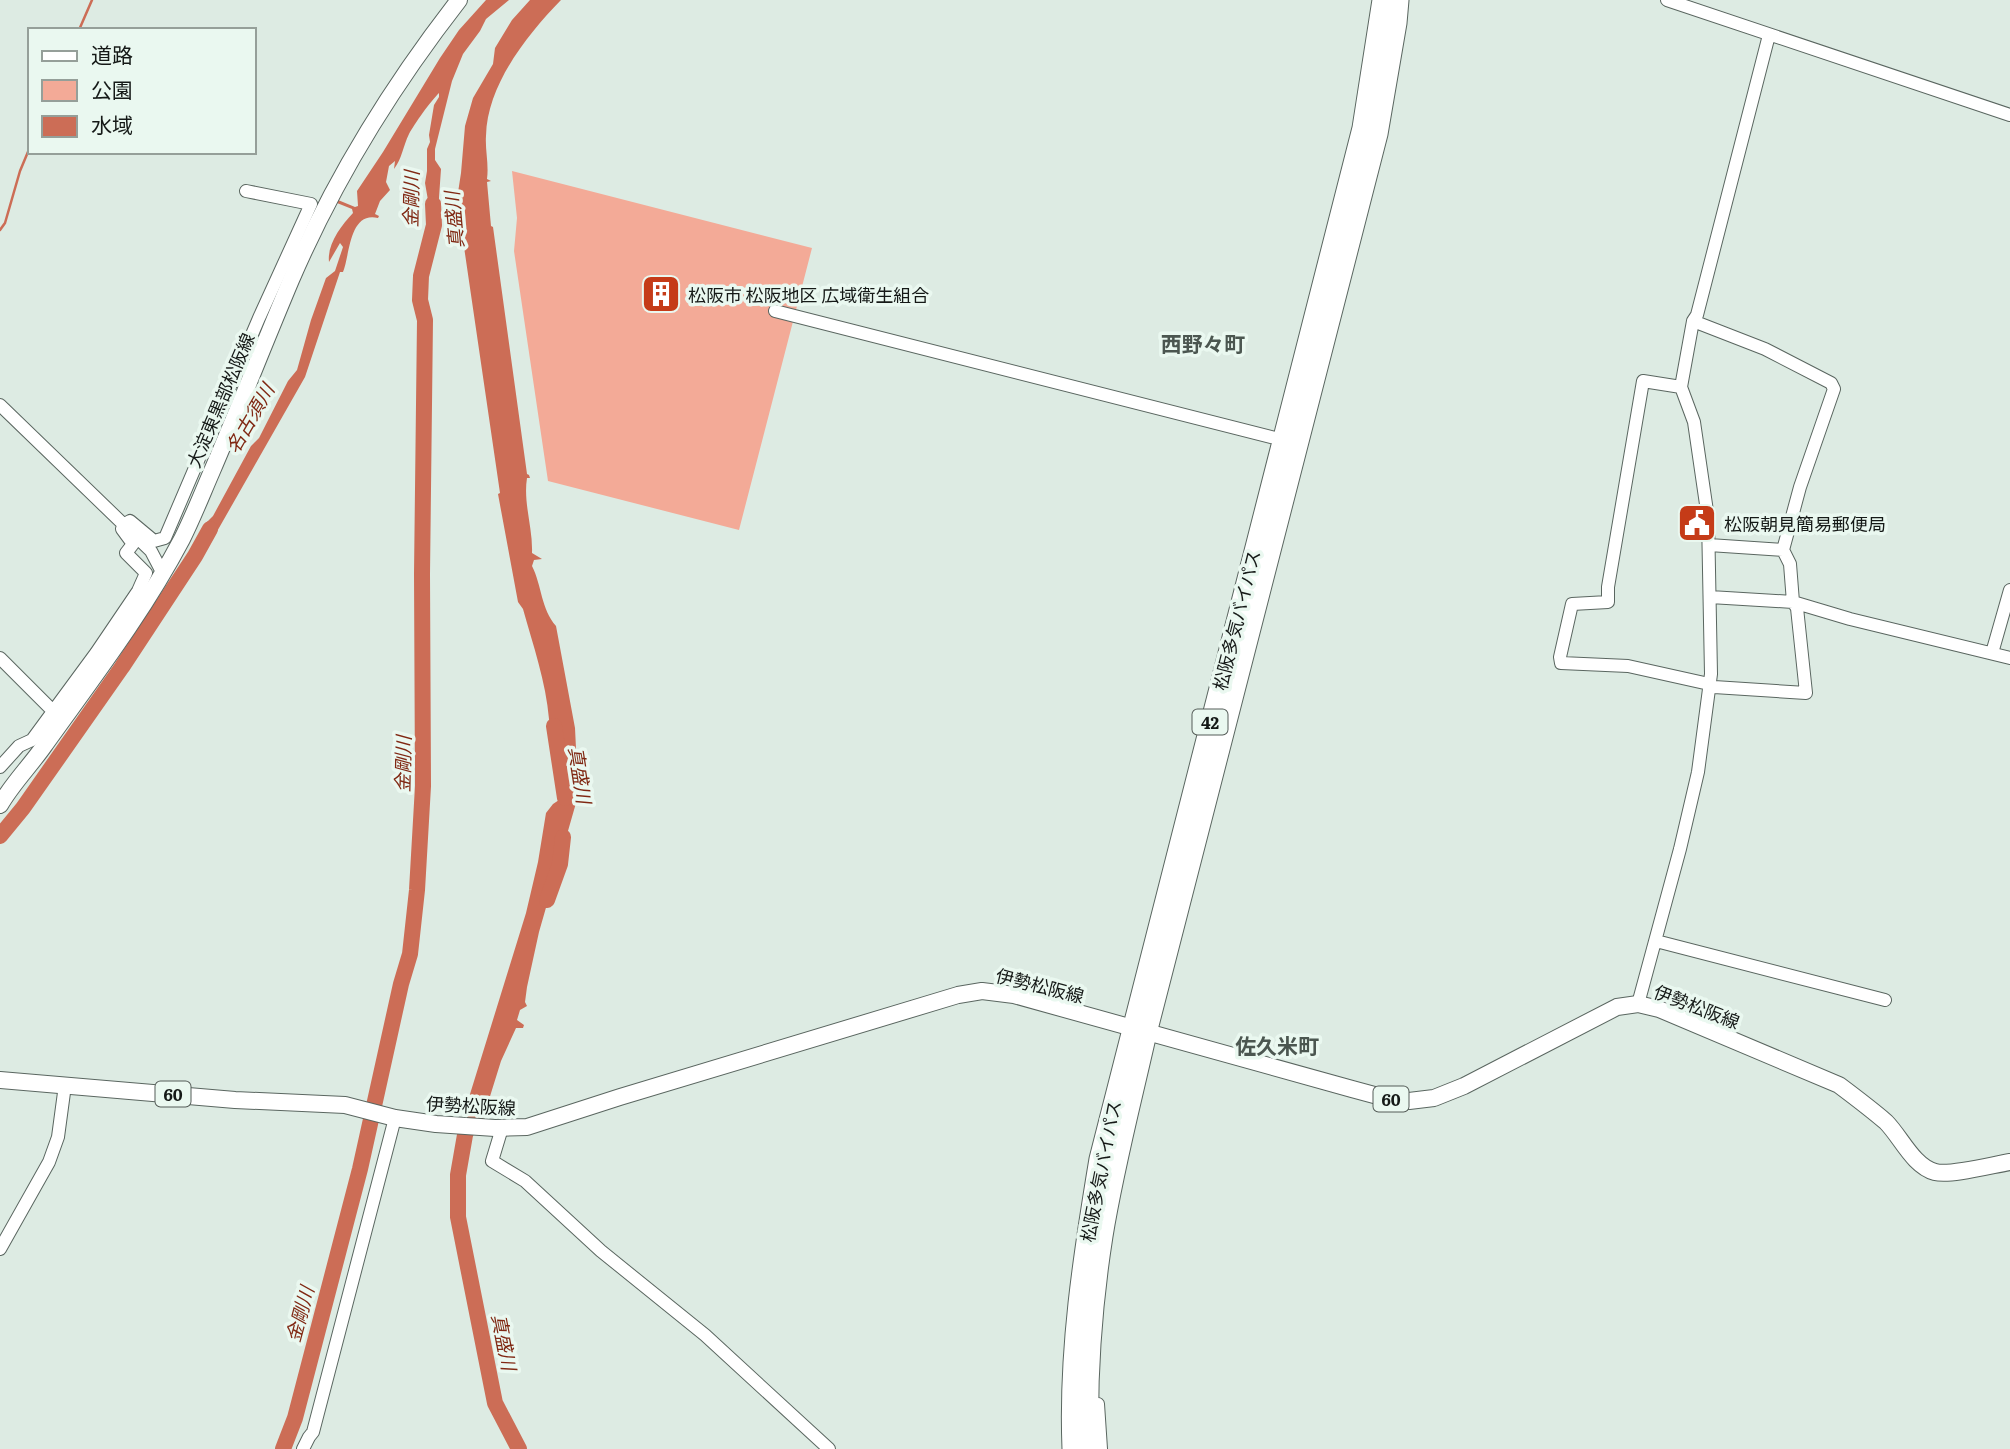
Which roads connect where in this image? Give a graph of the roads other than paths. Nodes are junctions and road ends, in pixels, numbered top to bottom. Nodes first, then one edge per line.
1 (459, 0) edge
2 (1382, 0) edge
3 (1399, 0) edge
4 (1667, 0) edge
5 (1769, 35) junction
6 (2010, 115) edge
7 (246, 191) dead end
8 (775, 311) dead end
9 (259, 318) junction
10 (1693, 321) junction
11 (262, 341) junction
12 (245, 353) junction
13 (1681, 387) junction
14 (0, 405) edge
15 (1290, 441) junction
16 (123, 525) junction
17 (1709, 545) junction
18 (1783, 550) junction
19 (162, 572) junction
20 (2010, 590) edge
21 (1710, 597) junction
22 (1793, 602) junction
23 (1992, 653) junction
24 (0, 658) edge
25 (2010, 658) edge
26 (1709, 684) junction
27 (52, 710) junction
28 (0, 767) edge
29 (5, 785) edge
30 (0, 805) edge
31 (1656, 941) junction
32 (1885, 1000) dead end
33 (1639, 1004) junction
34 (1139, 1030) junction
35 (0, 1080) edge
36 (65, 1085) junction
37 (395, 1118) junction
38 (498, 1128) junction
39 (2010, 1162) edge
40 (1107, 1215) junction
41 (0, 1249) edge
42 (303, 1449) edge
43 (829, 1449) edge
44 (1072, 1449) edge
45 (1089, 1449) edge
46 (1101, 1449) edge

1 - 11 main road, 大淀東黒部松阪線
2 - 15 highway, 松阪多気バイパス / 42
3 - 15 highway, 松阪多気バイパス / 42
4 - 5 street
5 - 6 street
5 - 10 street
7 - 9 street
8 - 15 street
9 - 11 street
9 - 12 street
10 - 13 street
10 - 18 street
11 - 12 street
11 - 19 main road, 大淀東黒部松阪線
12 - 16 street
13 - 17 street
13 - 26 street
14 - 16 street
15 - 34 highway, 松阪多気バイパス / 42
16 - 19 street
16 - 27 street
17 - 18 street
17 - 21 street
18 - 22 street
19 - 29 main road, 大淀東黒部松阪線
20 - 23 street
21 - 22 street
21 - 26 street
22 - 23 street
22 - 26 street
23 - 25 street
24 - 27 street
26 - 31 street
27 - 28 street
29 - 30 main road, 大淀東黒部松阪線
31 - 32 street
31 - 33 street
33 - 34 main road, 伊勢松阪線 / 60
33 - 39 main road, 伊勢松阪線
34 - 38 main road, 伊勢松阪線 / 60
34 - 40 highway, 松阪多気バイパス / 42
34 - 44 highway, 松阪多気バイパス / 42
35 - 36 main road, 伊勢松阪線 / 60
36 - 37 main road, 伊勢松阪線 / 60
36 - 41 street
37 - 38 main road, 伊勢松阪線 / 60
37 - 42 street
38 - 43 street
40 - 45 highway, 松阪多気バイパス / 42
40 - 46 street

